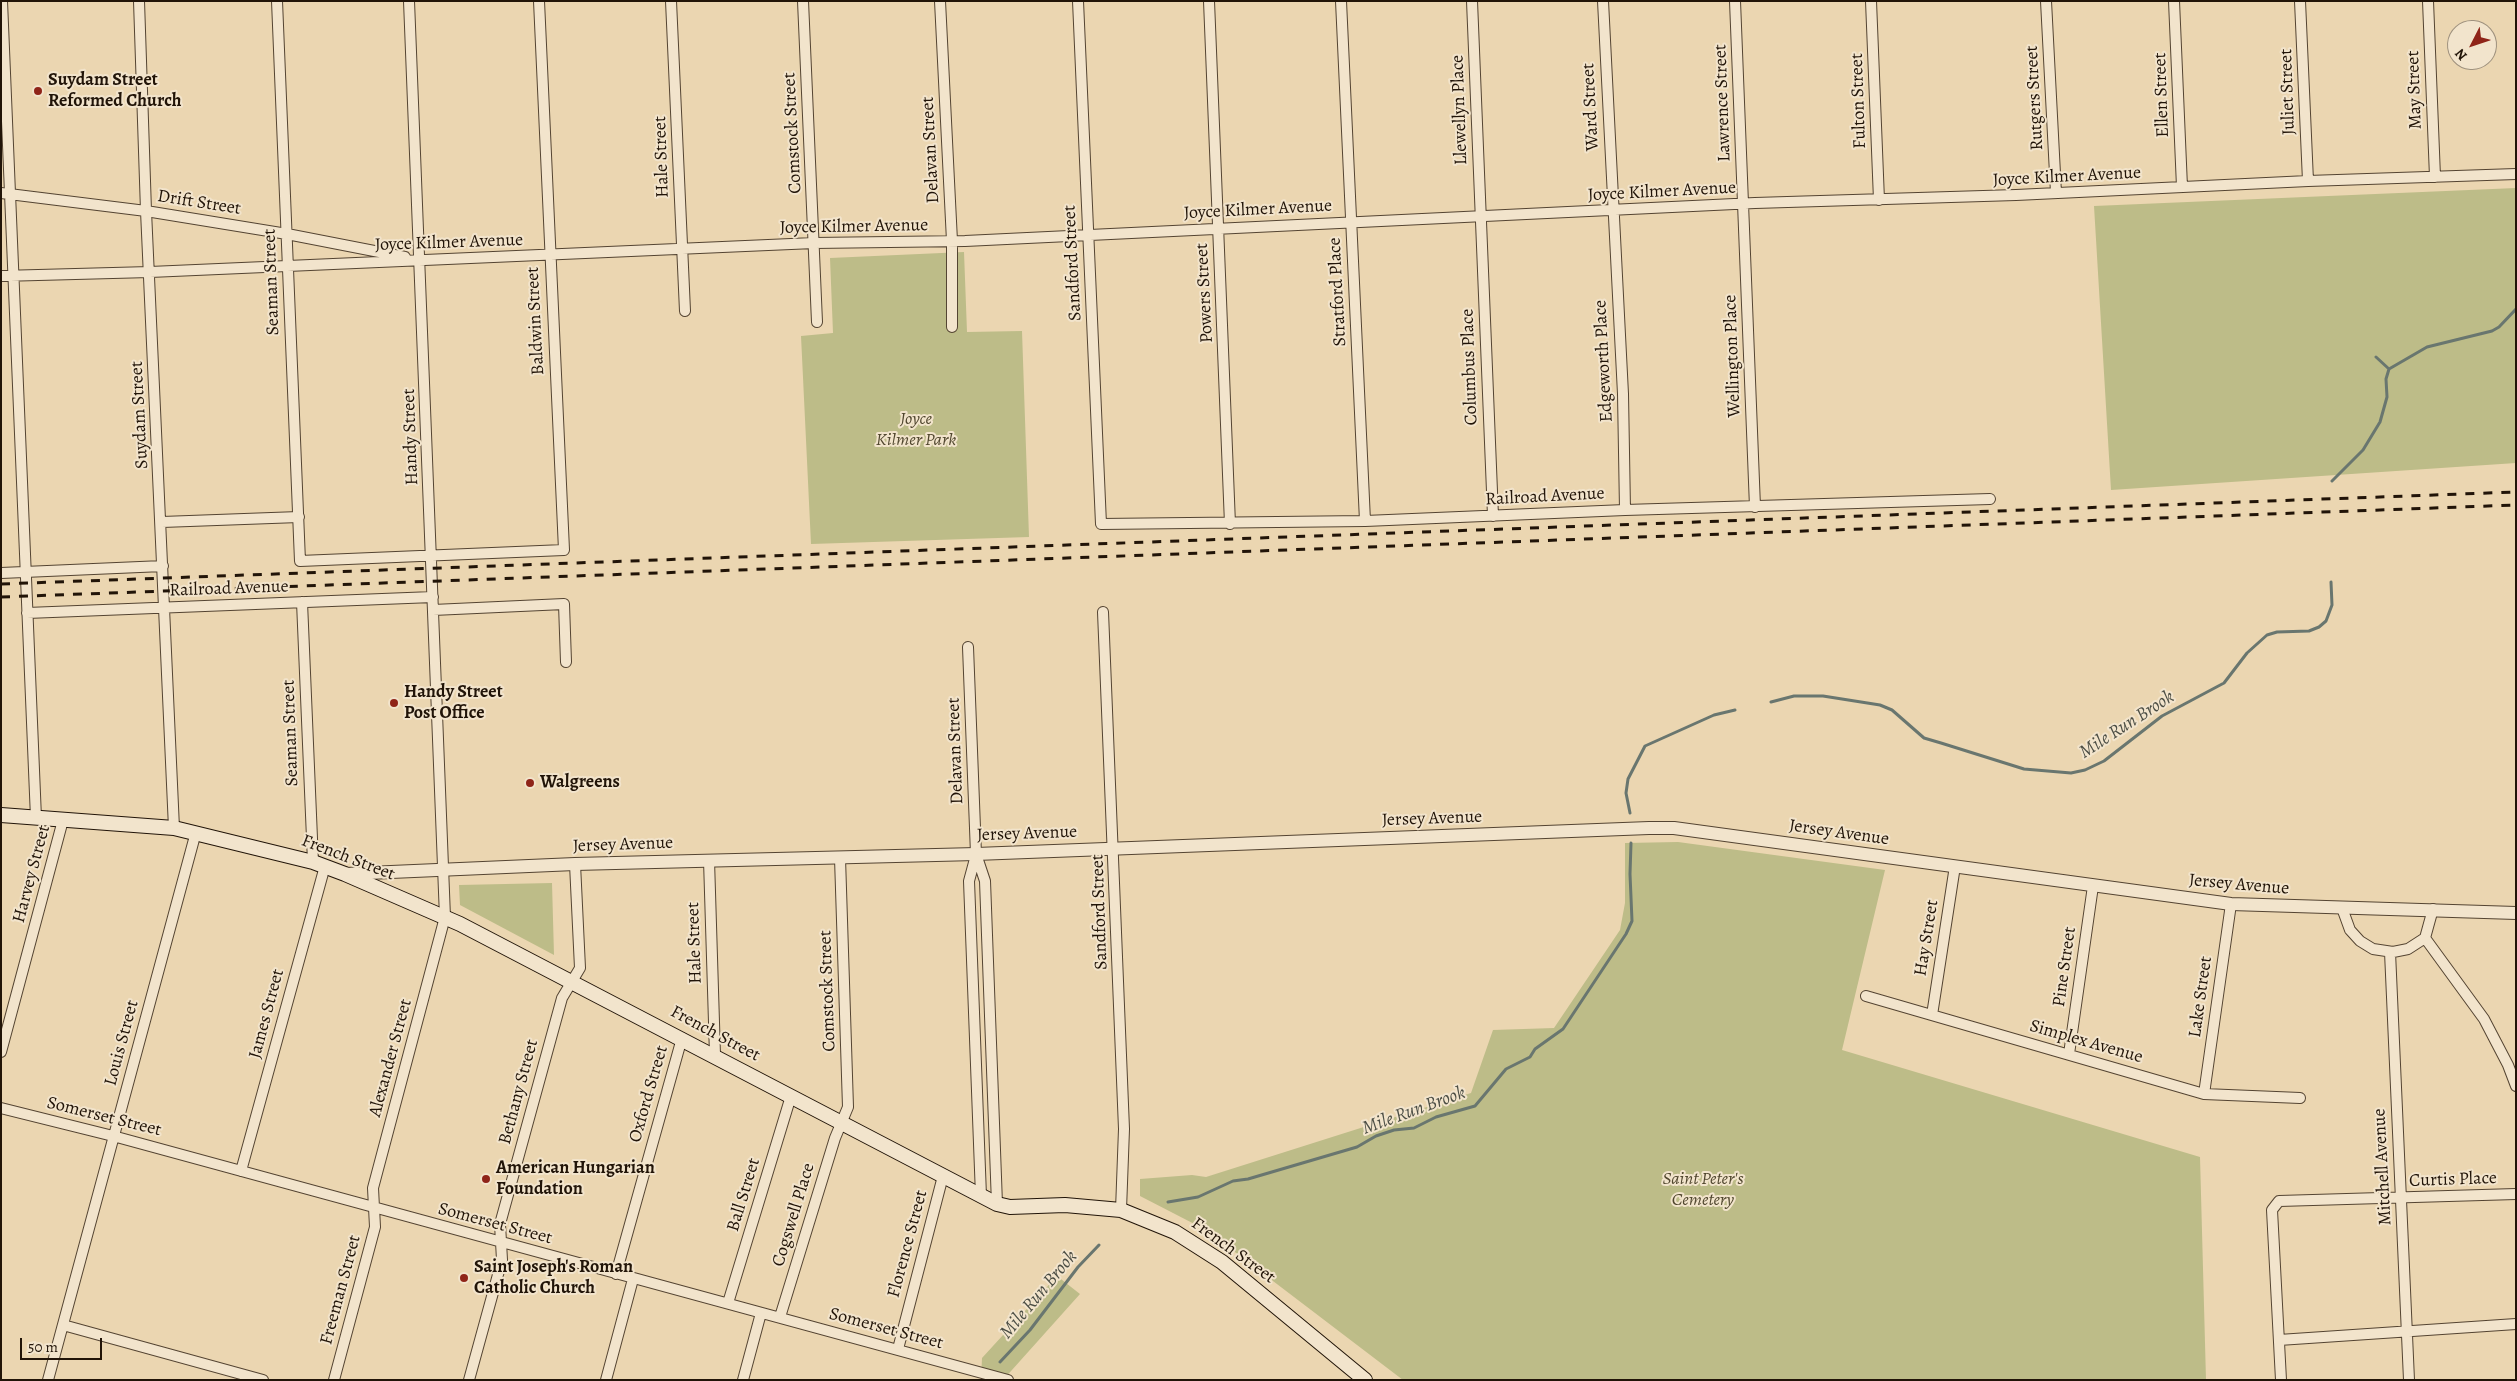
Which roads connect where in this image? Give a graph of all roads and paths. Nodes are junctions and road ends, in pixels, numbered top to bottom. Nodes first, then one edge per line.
1 (2, 1) edge
2 (140, 1) edge
3 (277, 1) edge
4 (409, 1) edge
5 (539, 1) edge
6 (672, 1) edge
7 (803, 1) edge
8 (940, 1) edge
9 (1078, 1) edge
10 (1209, 1) edge
11 (1341, 1) edge
12 (1472, 1) edge
13 (1603, 1) edge
14 (1735, 1) edge
15 (1871, 1) edge
16 (2046, 1) edge
17 (2174, 1) edge
18 (2300, 1) edge
19 (2428, 1) edge
20 (2516, 174) edge
21 (2435, 177) junction
22 (2308, 181) junction
23 (2182, 188) junction
24 (2056, 193) junction
25 (6, 194) edge
26 (1879, 200) junction
27 (1742, 204) junction
28 (146, 211) junction
29 (1612, 211) junction
30 (1481, 217) junction
31 (1352, 222) junction
32 (1218, 228) junction
33 (287, 234) junction
34 (1088, 236) junction
35 (952, 241) junction
36 (814, 243) junction
37 (682, 249) junction
38 (549, 255) junction
39 (420, 260) junction
40 (287, 265) junction
41 (150, 272) junction
42 (13, 275) junction
43 (1, 276) edge
44 (685, 311) dead end
45 (817, 322) dead end
46 (952, 328) dead end
47 (1990, 500) dead end
48 (1755, 506) junction
49 (1625, 510) junction
50 (1492, 516) junction
51 (299, 517) junction
52 (1365, 521) junction
53 (162, 522) junction
54 (1101, 524) joint
55 (1230, 524) junction
56 (564, 550) joint
57 (432, 557) junction
58 (300, 561) joint
59 (163, 566) junction
60 (25, 572) junction
61 (1, 573) edge
62 (433, 597) junction
63 (302, 602) junction
64 (164, 608) junction
65 (434, 610) junction
66 (1103, 612) dead end
67 (27, 613) junction
68 (968, 647) dead end
69 (566, 662) dead end
70 (1, 815) edge
71 (36, 818) junction
72 (64, 820) junction
73 (174, 828) junction
74 (196, 832) junction
75 (1114, 848) junction
76 (976, 854) junction
77 (840, 858) junction
78 (708, 860) junction
79 (319, 864) junction
80 (575, 864) junction
81 (1955, 866) junction
82 (445, 871) junction
83 (345, 874) junction
84 (2093, 886) junction
85 (2230, 904) junction
86 (2342, 908) junction
87 (2433, 909) junction
88 (2516, 913) edge
89 (445, 917) junction
90 (2425, 938) junction
91 (2390, 952) junction
92 (572, 981) junction
93 (1866, 996) dead end
94 (990, 1011) junction
95 (975, 1012) junction
96 (1932, 1015) junction
97 (682, 1038) junction
98 (1, 1052) edge
99 (2069, 1054) junction
100 (715, 1055) junction
101 (2516, 1086) edge
102 (2204, 1094) junction
103 (791, 1096) junction
104 (2300, 1098) dead end
105 (1, 1108) edge
106 (842, 1122) junction
107 (113, 1136) junction
108 (241, 1170) junction
109 (943, 1176) junction
110 (2516, 1194) edge
111 (981, 1196) junction
112 (2401, 1199) junction
113 (997, 1204) junction
114 (374, 1208) junction
115 (1121, 1210) junction
116 (501, 1242) junction
117 (616, 1274) junction
118 (633, 1279) junction
119 (728, 1304) junction
120 (761, 1313) junction
121 (780, 1318) junction
122 (2516, 1324) edge
123 (63, 1325) junction
124 (2407, 1332) junction
125 (2279, 1340) junction
126 (898, 1349) junction
127 (48, 1380) edge
128 (263, 1380) edge
129 (334, 1380) edge
130 (469, 1380) edge
131 (606, 1380) edge
132 (742, 1380) edge
133 (1008, 1380) edge
134 (1365, 1380) edge
135 (2281, 1380) edge
136 (2409, 1380) edge

1 - 25 street
2 - 28 street, Suydam Street
3 - 33 street, Seaman Street
4 - 39 street, Handy Street
5 - 38 street, Baldwin Street
6 - 37 street, Hale Street
7 - 36 street, Comstock Street
8 - 35 street, Delavan Street
9 - 34 street, Sandford Street
10 - 32 street, Powers Street
11 - 31 street, Stratford Place
12 - 30 street, Llewellyn Place
13 - 29 street, Ward Street
14 - 27 street, Lawrence Street
15 - 26 street, Fulton Street
16 - 24 street, Rutgers Street
17 - 23 street, Ellen Street
18 - 22 street, Juliet Street
19 - 21 street, May Street
20 - 21 street, Joyce Kilmer Avenue
21 - 22 street, Joyce Kilmer Avenue
22 - 23 street, Joyce Kilmer Avenue
23 - 24 street, Joyce Kilmer Avenue
24 - 26 street, Joyce Kilmer Avenue
25 - 28 street, Drift Street
25 - 42 street
26 - 27 street, Joyce Kilmer Avenue
27 - 29 street, Joyce Kilmer Avenue
27 - 48 street, Wellington Place
28 - 33 street, Drift Street
28 - 41 street, Suydam Street
29 - 30 street, Joyce Kilmer Avenue
29 - 49 street, Edgeworth Place
30 - 31 street, Joyce Kilmer Avenue
30 - 50 street, Columbus Place
31 - 32 street, Joyce Kilmer Avenue
31 - 52 street, Stratford Place
32 - 34 street, Joyce Kilmer Avenue
32 - 55 street, Powers Street
33 - 39 street, Drift Street
33 - 40 street, Seaman Street
34 - 35 street, Joyce Kilmer Avenue
34 - 54 street, Sandford Street
35 - 36 street, Joyce Kilmer Avenue
35 - 46 street, Delavan Street
36 - 37 street, Joyce Kilmer Avenue
36 - 45 street, Comstock Street
37 - 38 street, Joyce Kilmer Avenue
37 - 44 street, Hale Street
38 - 39 street, Joyce Kilmer Avenue
38 - 56 street, Baldwin Street
39 - 40 street, Joyce Kilmer Avenue
39 - 57 street, Handy Street
40 - 41 street, Joyce Kilmer Avenue
40 - 51 street, Seaman Street
41 - 42 street, Joyce Kilmer Avenue
41 - 53 street, Suydam Street
42 - 43 street, Joyce Kilmer Avenue
42 - 60 street
47 - 48 street, Railroad Avenue
48 - 49 street, Railroad Avenue
49 - 50 street, Railroad Avenue
50 - 52 street, Railroad Avenue
51 - 53 street
51 - 58 street, Seaman Street
52 - 55 street, Railroad Avenue
53 - 59 street, Suydam Street
54 - 55 street, Railroad Avenue
56 - 57 street, Railroad Avenue
57 - 58 street, Railroad Avenue
57 - 62 street, Handy Street
59 - 60 street, Railroad Avenue
59 - 64 street, Suydam Street
60 - 61 street, Railroad Avenue
60 - 67 street
62 - 63 street, Railroad Avenue
62 - 65 street, Handy Street
63 - 64 street, Railroad Avenue
63 - 79 street, Seaman Street
64 - 67 street, Railroad Avenue
64 - 73 street, Suydam Street
65 - 69 street
65 - 82 street, Handy Street
66 - 75 street, Sandford Street
67 - 71 street
68 - 76 street, Delavan Street
70 - 71 main road, French Street
71 - 72 main road, French Street
72 - 73 main road, French Street
72 - 98 street, Harvey Street
73 - 74 main road, French Street
74 - 79 main road, French Street
74 - 107 street, Louis Street
75 - 76 street, Jersey Avenue
75 - 81 street, Jersey Avenue
75 - 115 street, Sandford Street
76 - 77 street, Jersey Avenue
76 - 94 street, Delavan Street
76 - 95 street, Delavan Street
77 - 78 street, Jersey Avenue
77 - 106 street, Comstock Street
78 - 80 street, Jersey Avenue
78 - 100 street, Hale Street
79 - 83 main road, French Street
79 - 108 street, James Street
80 - 82 street, Jersey Avenue
80 - 92 street
81 - 84 street, Jersey Avenue
81 - 96 street, Hay Street
82 - 83 street, Jersey Avenue
82 - 89 street, Alexander Street
83 - 89 main road, French Street
84 - 85 street, Jersey Avenue
84 - 99 street, Pine Street
85 - 86 street, Jersey Avenue
85 - 102 street, Lake Street
86 - 87 street, Jersey Avenue
86 - 91 street
87 - 88 street, Jersey Avenue
87 - 90 street
89 - 92 main road, French Street
89 - 114 street, Alexander Street
90 - 91 street
90 - 101 street
91 - 112 street, Mitchell Avenue
92 - 97 main road, French Street
92 - 116 street, Bethany Street
93 - 96 street, Simplex Avenue
94 - 95 street
94 - 113 street, Delavan Street
95 - 111 street, Delavan Street
96 - 99 street, Simplex Avenue
97 - 100 main road, French Street
97 - 117 street, Oxford Street
99 - 102 street, Simplex Avenue
100 - 103 main road, French Street
102 - 104 street, Simplex Avenue
103 - 106 main road, French Street
103 - 119 street, Ball Street
105 - 107 street, Somerset Street
106 - 109 main road, French Street
106 - 121 street, Cogswell Place
107 - 108 street, Somerset Street
107 - 123 street, Louis Street
108 - 114 street, Somerset Street
109 - 111 main road, French Street
109 - 126 street, Florence Street
110 - 112 street, Curtis Place
111 - 113 main road, French Street
112 - 124 street, Mitchell Avenue
112 - 125 street, Curtis Place
113 - 115 main road, French Street
114 - 116 street, Somerset Street
114 - 129 street, Freeman Street
115 - 134 main road, French Street
116 - 117 street, Somerset Street
116 - 130 street, Bethany Street
117 - 118 street, Somerset Street
118 - 119 street, Somerset Street
118 - 131 street
119 - 120 street, Somerset Street
120 - 121 street, Somerset Street
120 - 132 street
121 - 126 street, Somerset Street
122 - 124 street
123 - 127 street, Louis Street
123 - 128 street
124 - 125 street
124 - 136 street, Mitchell Avenue
125 - 135 street
126 - 133 street, Somerset Street

